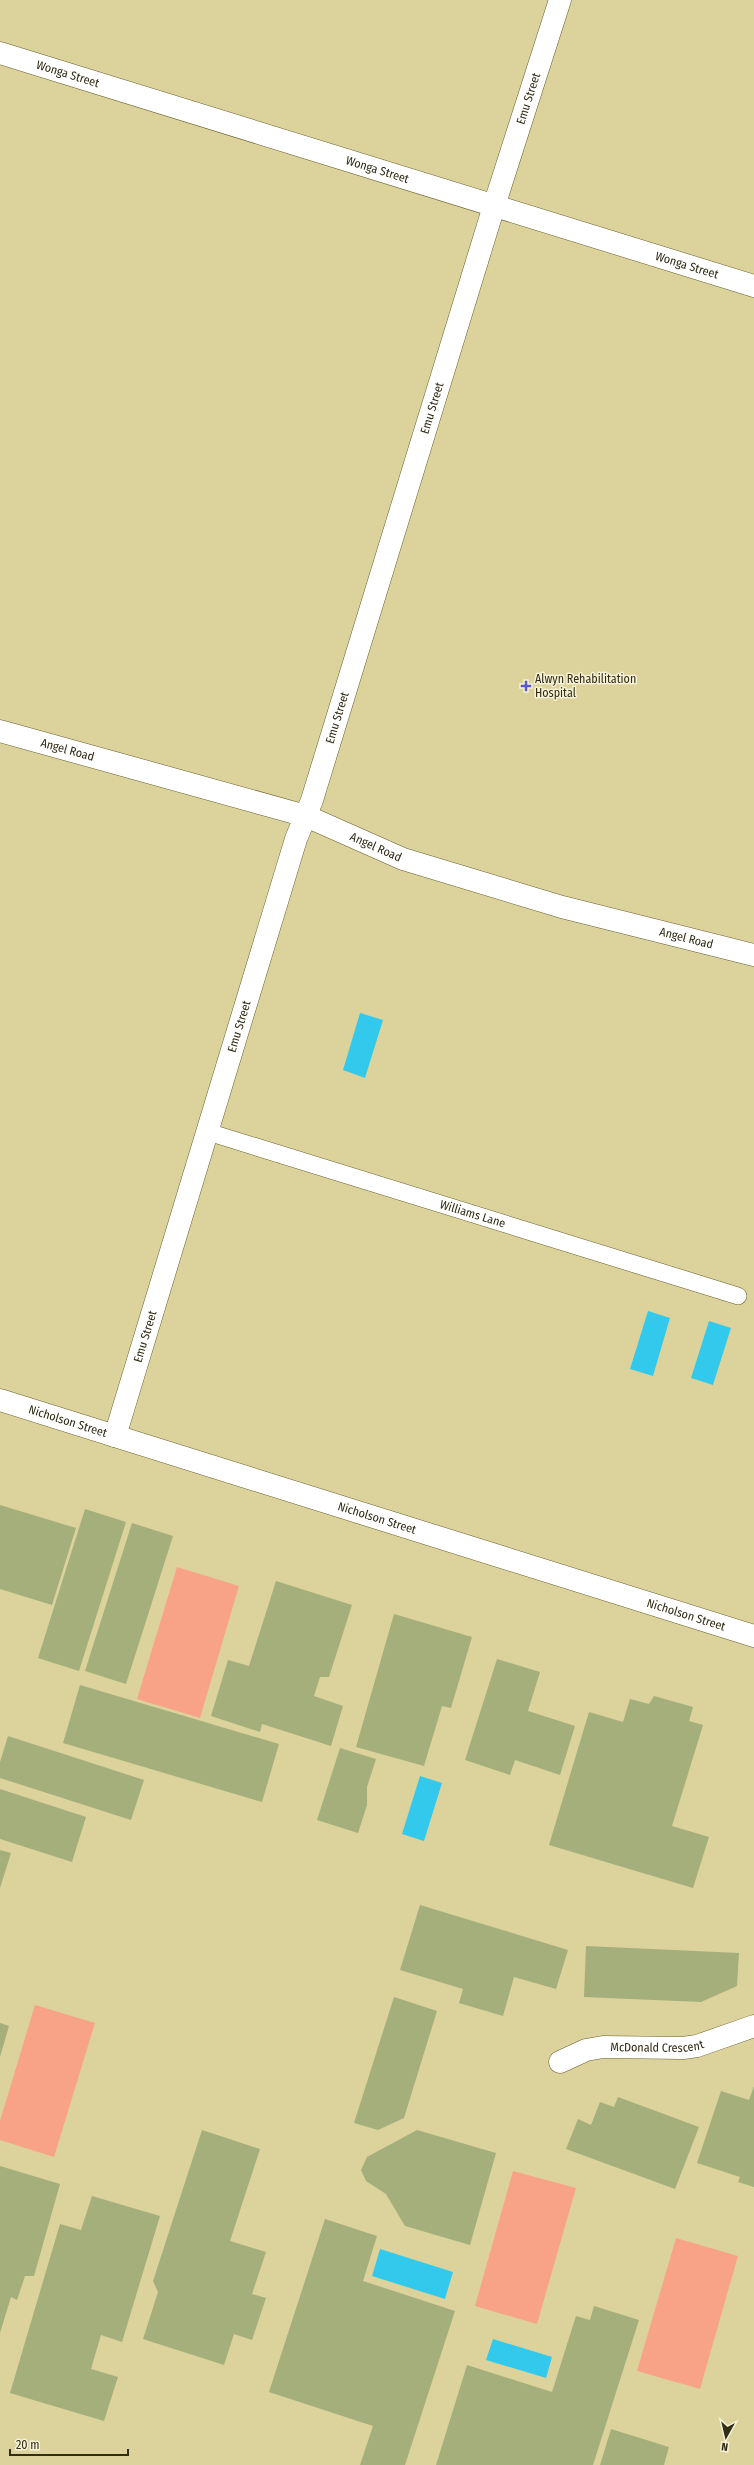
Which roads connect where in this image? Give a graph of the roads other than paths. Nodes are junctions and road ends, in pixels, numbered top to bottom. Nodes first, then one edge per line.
1 (560, 0) edge
2 (0, 53) edge
3 (494, 206) junction
4 (754, 286) edge
5 (0, 731) edge
6 (306, 816) junction
7 (754, 955) edge
8 (208, 1132) junction
9 (738, 1296) dead end
10 (0, 1400) edge
11 (115, 1436) junction
12 (754, 1636) edge
13 (754, 2026) edge
14 (560, 2062) dead end

1 - 3 street, Emu Street
2 - 3 street, Wonga Street
3 - 4 street, Wonga Street
3 - 6 street, Emu Street
5 - 6 street, Angel Road
6 - 7 street, Angel Road
6 - 8 street, Emu Street
8 - 9 lane, Williams Lane
8 - 11 street, Emu Street
10 - 11 street, Nicholson Street
11 - 12 street, Nicholson Street
13 - 14 street, McDonald Crescent

